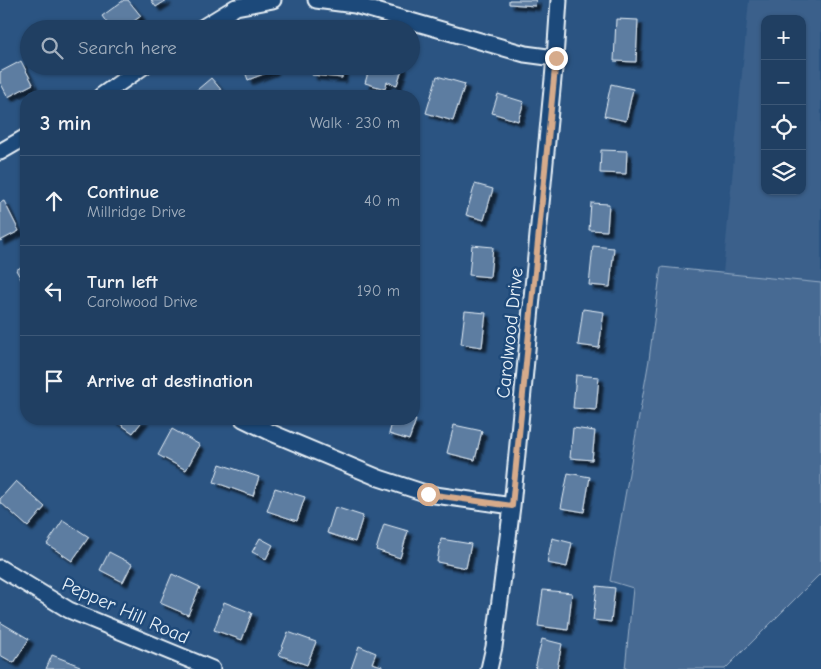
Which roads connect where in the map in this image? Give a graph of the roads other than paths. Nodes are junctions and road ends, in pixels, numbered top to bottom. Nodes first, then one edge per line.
1 (273, 0) edge
2 (316, 0) edge
3 (559, 0) edge
4 (215, 20) edge
5 (406, 20) edge
6 (420, 24) edge
7 (556, 58) junction
8 (131, 75) edge
9 (110, 90) edge
10 (20, 140) edge
11 (0, 152) edge
12 (255, 425) edge
13 (512, 506) junction
14 (0, 568) edge
15 (212, 669) edge
16 (489, 669) edge

1 - 4 street
2 - 5 street
3 - 7 street, Carolwood Drive
6 - 7 street
7 - 13 street, Carolwood Drive
8 - 9 street
10 - 11 street
12 - 13 street
13 - 16 street, Carolwood Drive
14 - 15 street, Pepper Hill Road

